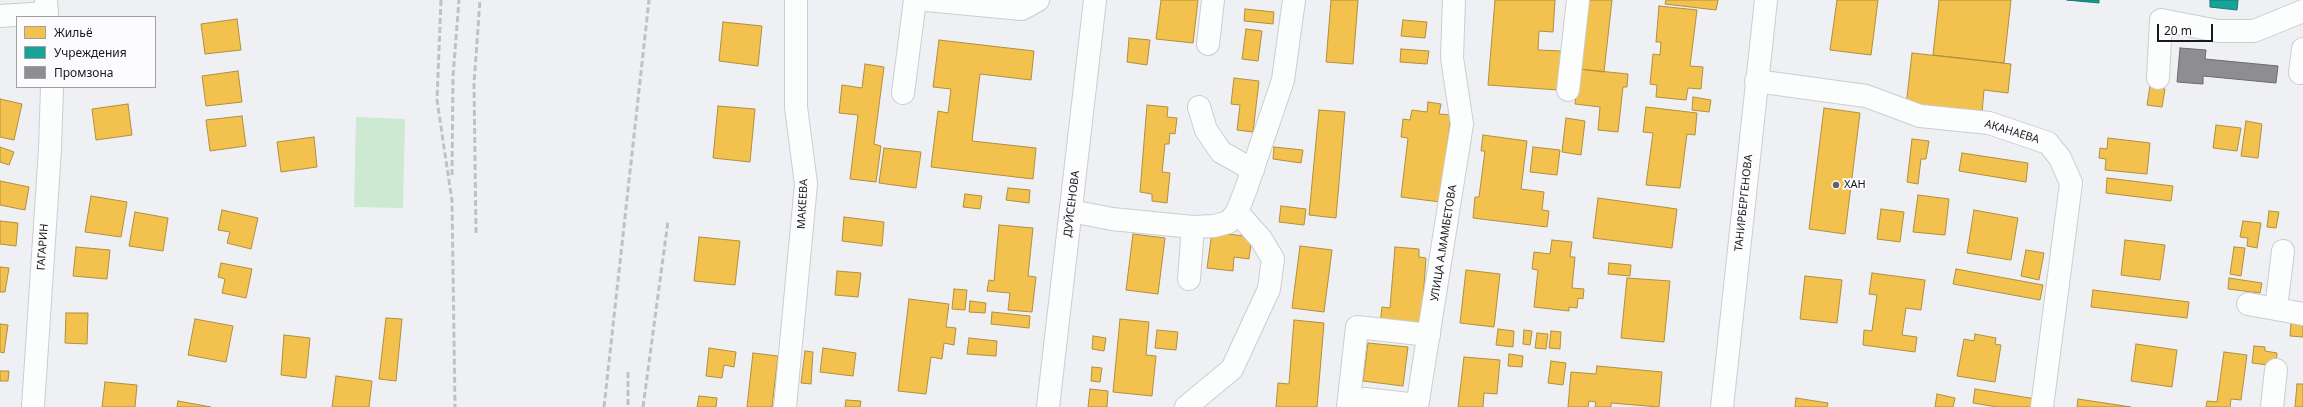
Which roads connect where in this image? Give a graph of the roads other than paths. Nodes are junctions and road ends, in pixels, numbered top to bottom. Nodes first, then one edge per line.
1 (796, 0) edge
2 (915, 0) edge
3 (926, 0) edge
4 (1038, 0) edge
5 (1095, 0) edge
6 (1213, 0) edge
7 (1294, 0) edge
8 (1454, 0) edge
9 (1578, 0) edge
10 (1766, 0) edge
11 (47, 10) edge
12 (2303, 11) edge
13 (0, 16) edge
14 (1208, 44) dead end
15 (2303, 49) edge
16 (2300, 73) dead end
17 (2158, 78) dead end
18 (1756, 81) junction
19 (52, 88) edge
20 (1568, 90) dead end
21 (903, 92) dead end
22 (1199, 107) dead end
23 (1253, 170) junction
24 (1071, 211) junction
25 (1237, 212) junction
26 (1193, 227) junction
27 (2283, 252) dead end
28 (1189, 279) dead end
29 (2248, 304) dead end
30 (2276, 308) junction
31 (2303, 314) edge
32 (1429, 335) junction
33 (2276, 370) dead end
34 (1357, 403) edge
35 (1417, 406) edge
36 (33, 407) edge
37 (785, 407) edge
38 (1048, 407) edge
39 (1186, 407) edge
40 (1722, 407) edge
41 (2042, 407) edge
42 (2272, 407) edge

1 - 37 street, МАКЕЕВА
2 - 21 street
3 - 4 street
5 - 24 street, ДУЙСЕНОВА
6 - 14 street
7 - 23 street
8 - 32 street, УЛИЦА А.МАМБЕТОВА
9 - 20 street
10 - 18 street, ТАНИРБЕРГЕНОВА
11 - 13 street
12 - 17 street
15 - 16 street
18 - 40 street, ТАНИРБЕРГЕНОВА
18 - 41 street, АКАНАЕВА
19 - 36 street, ГАГАРИН
22 - 23 street
23 - 25 street
24 - 26 street
24 - 38 street, ДУЙСЕНОВА
25 - 26 street
25 - 39 street
26 - 28 street
27 - 30 street
29 - 30 street
30 - 31 street
32 - 34 street
32 - 35 street, УЛИЦА А.МАМБЕТОВА
33 - 42 street
34 - 35 street

